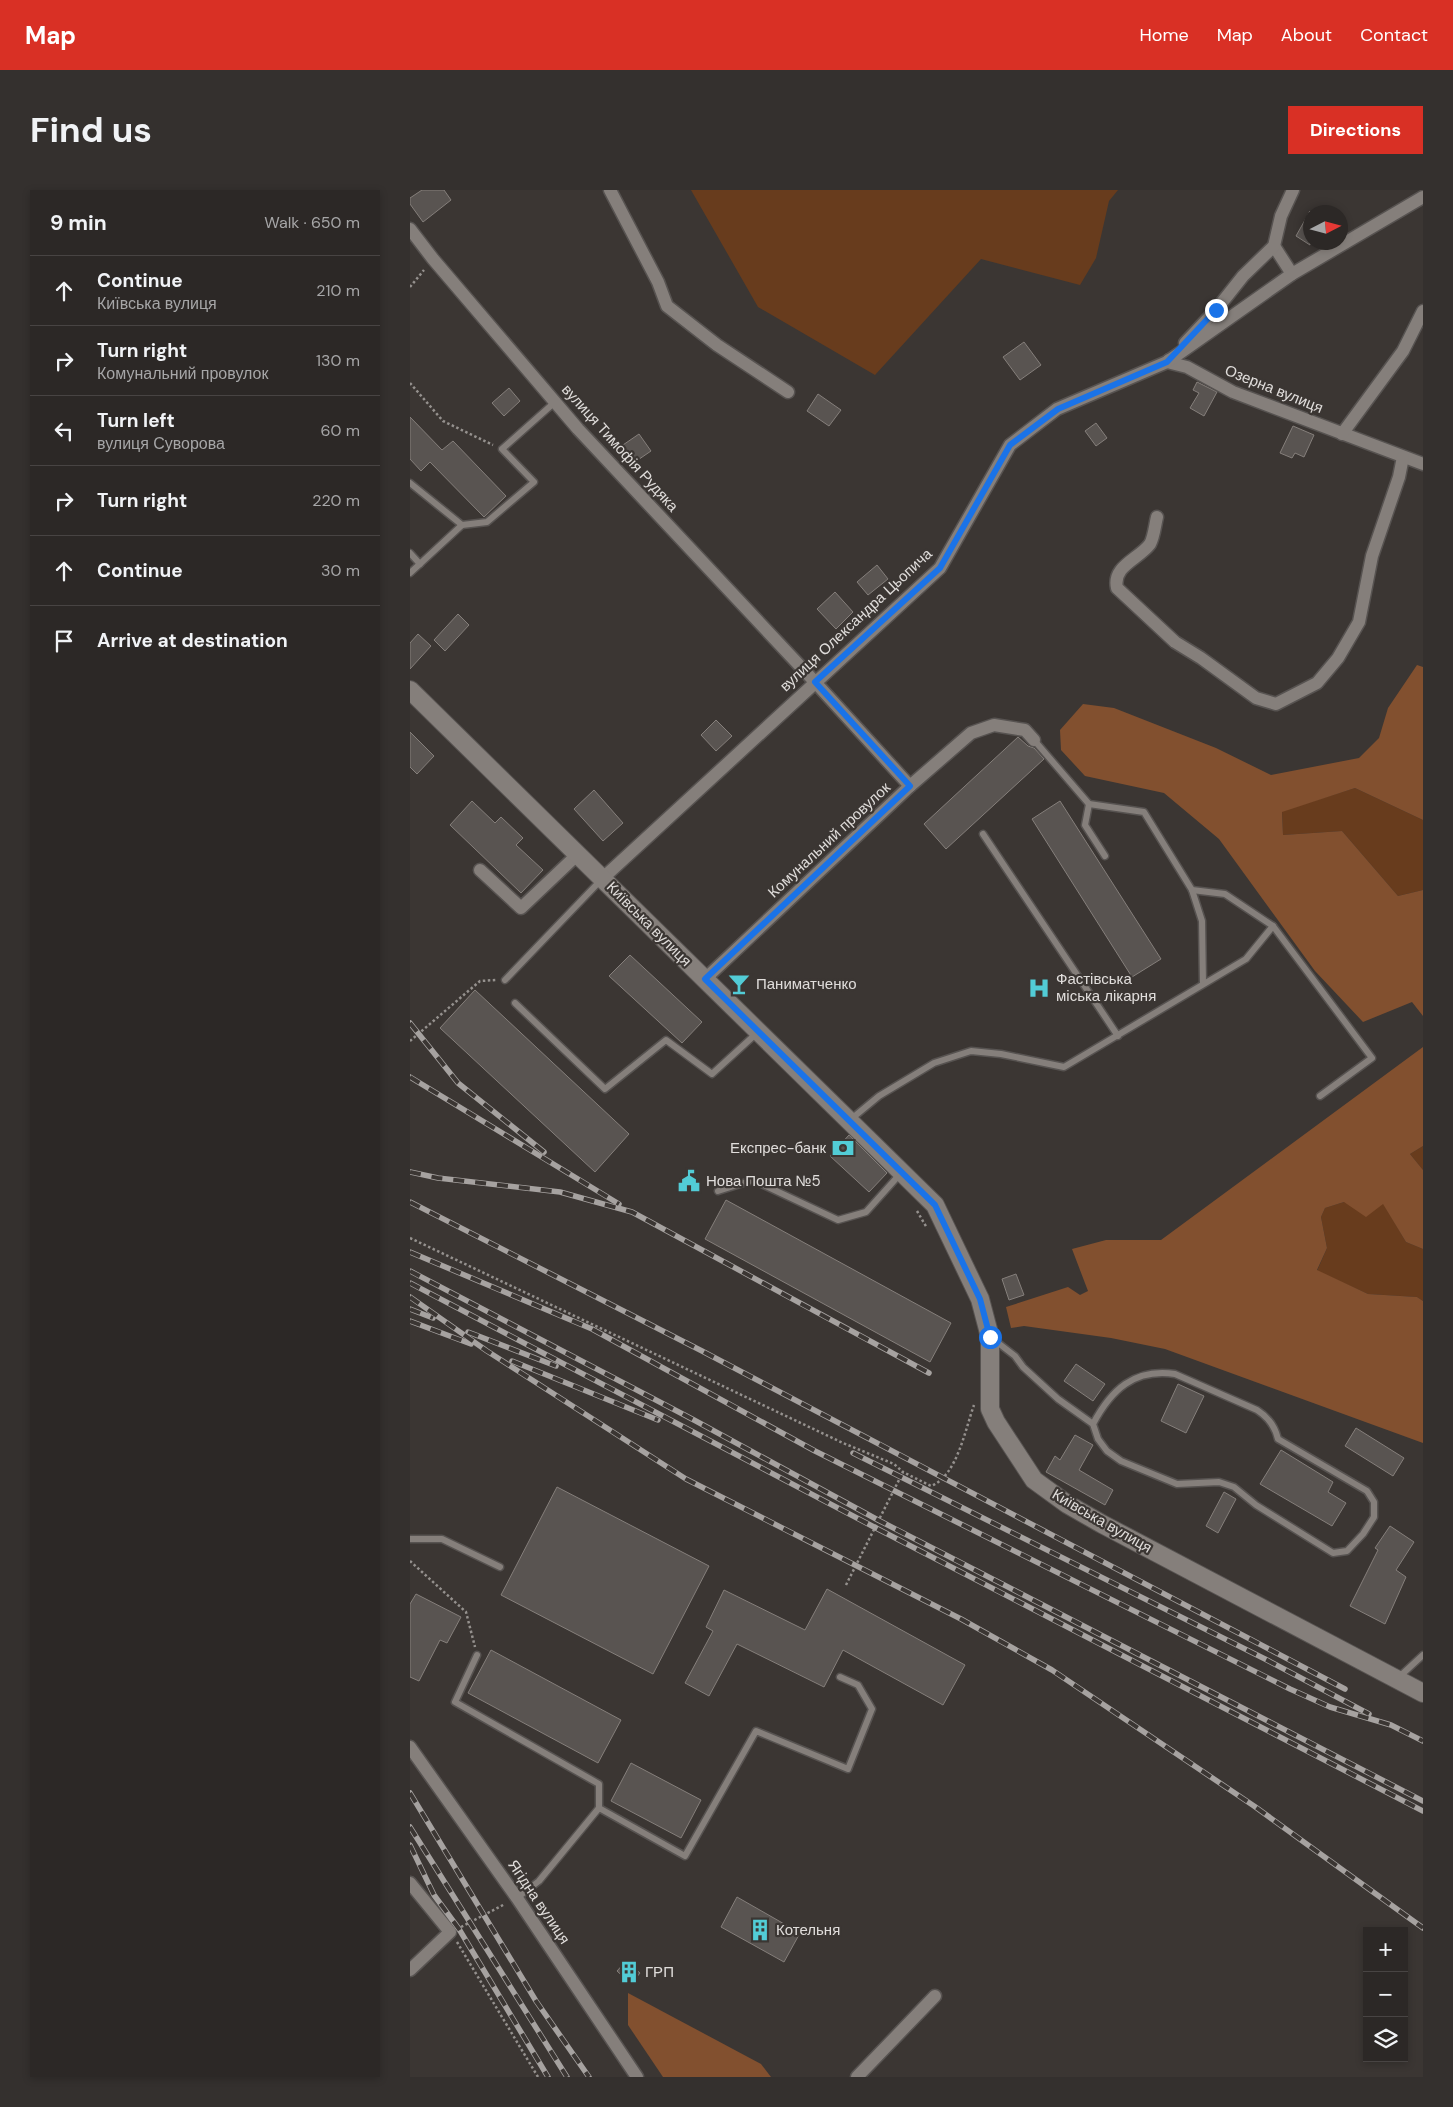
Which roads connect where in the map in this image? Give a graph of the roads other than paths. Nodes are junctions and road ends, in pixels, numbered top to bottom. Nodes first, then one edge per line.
1 (610, 190) edge
2 (1293, 190) edge
3 (1423, 197) edge
4 (410, 229) edge
5 (1274, 246) junction
6 (1292, 274) junction
7 (1423, 311) edge
8 (1167, 362) junction
9 (788, 392) dead end
10 (555, 402) junction
11 (1342, 434) junction
12 (1403, 457) junction
13 (1423, 464) edge
14 (410, 483) edge
15 (1157, 517) dead end
16 (462, 524) junction
17 (410, 554) edge
18 (420, 564) junction
19 (410, 573) edge
20 (815, 682) junction
21 (410, 690) edge
22 (1034, 740) joint
23 (910, 786) junction
24 (1089, 804) junction
25 (983, 834) dead end
26 (578, 854) junction
27 (1105, 856) dead end
28 (480, 870) dead end
29 (602, 878) junction
30 (1192, 890) junction
31 (1273, 926) junction
32 (705, 979) junction
33 (504, 980) road end
34 (1203, 983) junction
35 (515, 1003) dead end
36 (758, 1031) junction
37 (1118, 1036) junction
38 (1320, 1096) dead end
39 (850, 1120) junction
40 (902, 1172) junction
41 (718, 1191) dead end
42 (990, 1337) junction
43 (1092, 1424) junction
44 (410, 1539) edge
45 (500, 1567) dead end
46 (477, 1655) road end
47 (1423, 1655) edge
48 (840, 1677) dead end
49 (1397, 1678) junction
50 (1423, 1693) edge
51 (410, 1747) edge
52 (599, 1808) junction
53 (410, 1883) edge
54 (517, 1898) junction
55 (410, 1970) edge
56 (935, 1996) dead end
57 (638, 2077) edge
58 (857, 2077) edge

1 - 9 street
2 - 5 street
3 - 6 street, вулиця Олександра Цьопича
4 - 10 street, вулиця Тимофія Рудяка
5 - 6 street
5 - 8 street
6 - 8 street, вулиця Олександра Цьопича
7 - 11 street
8 - 11 street, Озерна вулиця
8 - 20 street, вулиця Олександра Цьопича
10 - 16 lane
10 - 20 street, вулиця Тимофія Рудяка
11 - 12 street, Озерна вулиця
12 - 13 street, Озерна вулиця
12 - 15 street
14 - 16 lane
16 - 18 lane
17 - 18 lane
18 - 19 lane
20 - 23 street, вулиця Тимофія Рудяка
20 - 29 street, вулиця Олександра Цьопича
21 - 26 main road, Київська вулиця
22 - 23 street, Комунальний провулок
22 - 24 lane
23 - 32 street, Комунальний провулок
24 - 27 lane
24 - 30 lane
25 - 37 lane
26 - 28 street
26 - 29 main road, Київська вулиця
29 - 32 main road, Київська вулиця
29 - 33 lane
30 - 31 lane
30 - 34 lane
31 - 34 lane
31 - 38 lane
32 - 36 main road, Київська вулиця
34 - 37 lane
35 - 36 lane
36 - 39 main road, Київська вулиця
37 - 39 lane
39 - 40 main road, Київська вулиця
40 - 41 lane
40 - 42 main road, Київська вулиця
42 - 43 lane
42 - 49 main road, Київська вулиця
43 - 43 lane
44 - 45 lane
46 - 52 lane
47 - 49 lane
48 - 52 lane
49 - 50 main road, Київська вулиця
51 - 54 street, Ягідна вулиця
52 - 54 lane
53 - 55 street
54 - 57 street, Ягідна вулиця
56 - 58 street

